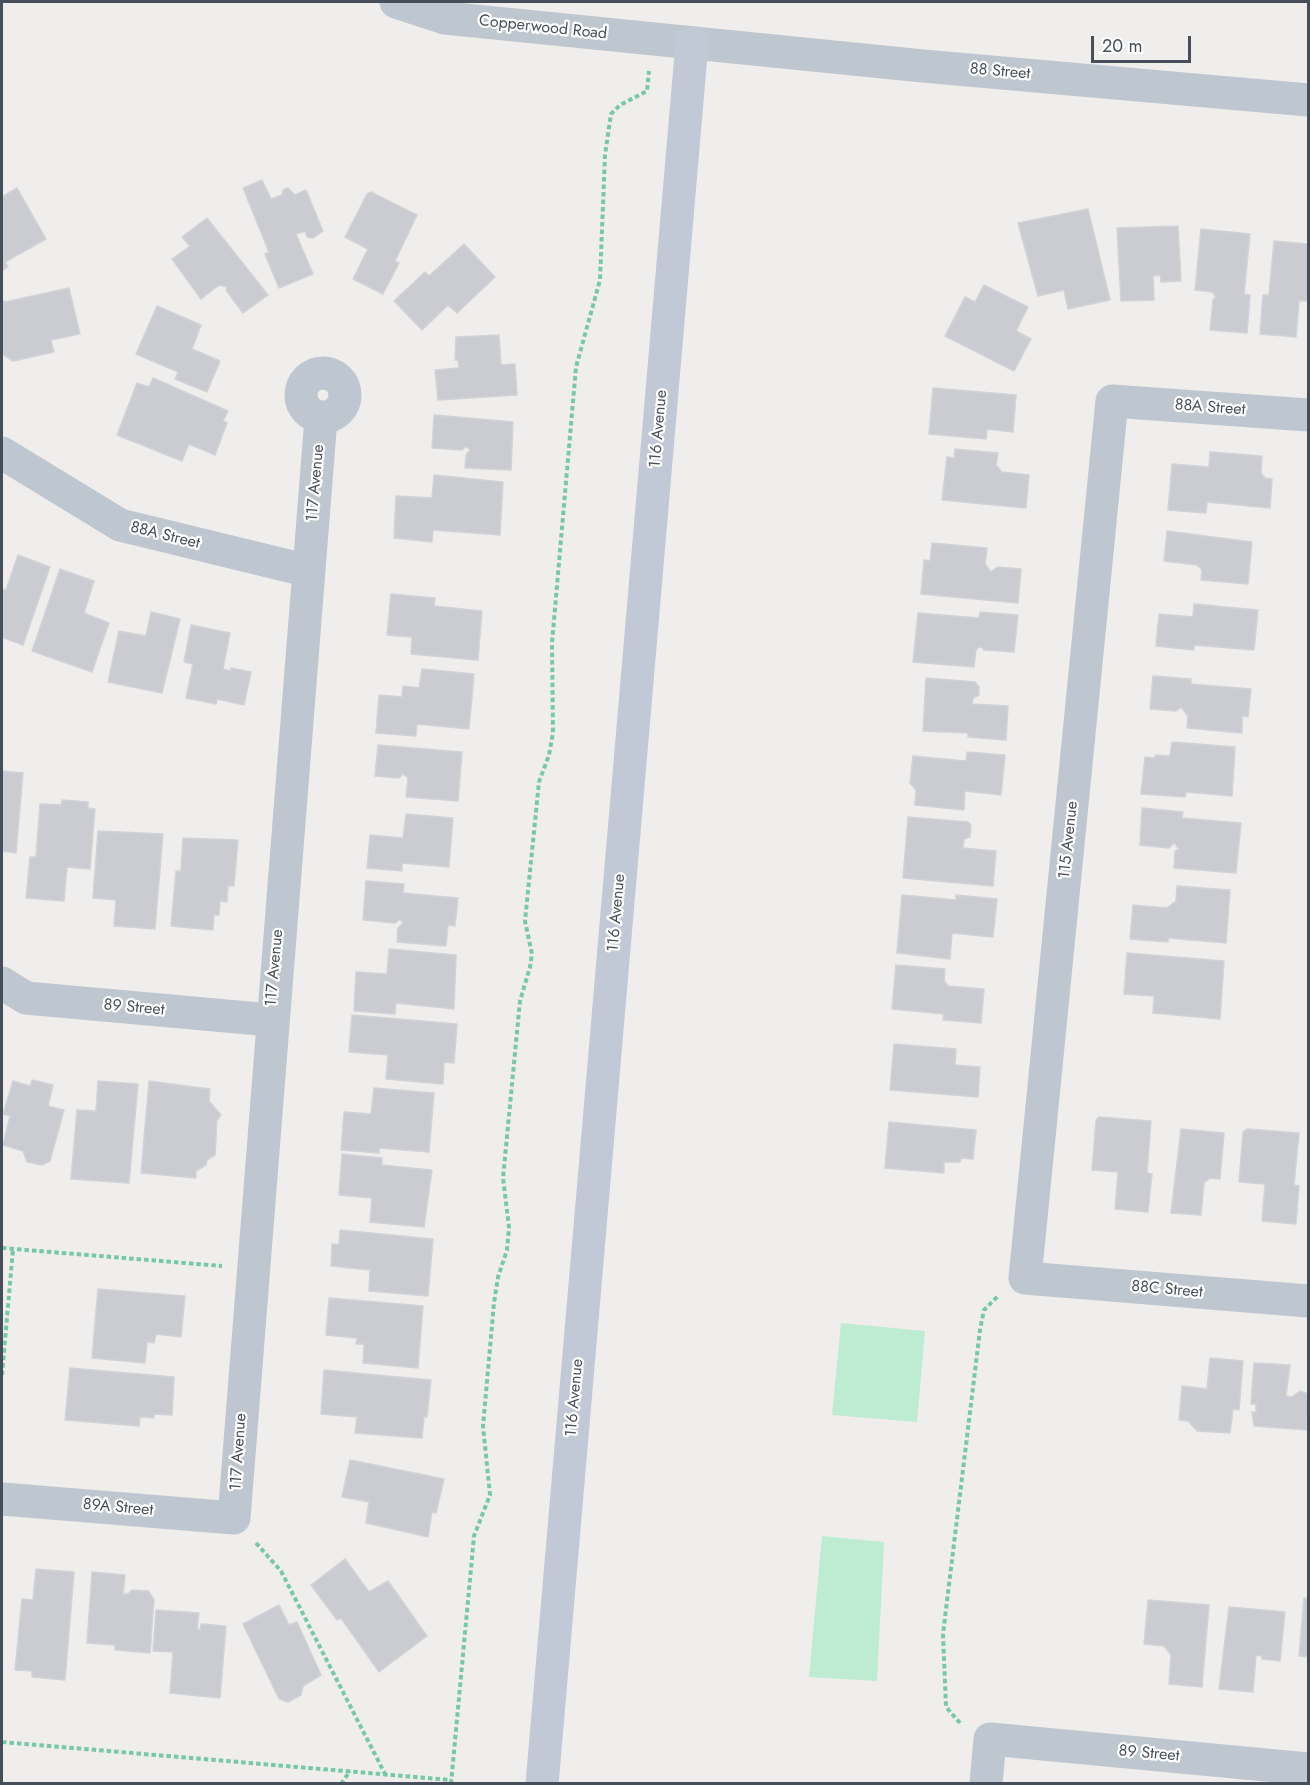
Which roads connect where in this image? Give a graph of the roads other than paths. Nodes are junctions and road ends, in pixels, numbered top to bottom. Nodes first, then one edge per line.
1 (396, 2) edge
2 (692, 43) junction
3 (1308, 100) edge
4 (1112, 401) joint
5 (1308, 415) edge
6 (321, 418) dead end
7 (2, 453) edge
8 (309, 571) junction
9 (2, 983) edge
10 (271, 1020) junction
11 (1025, 1278) joint
12 (1308, 1301) edge
13 (2, 1499) edge
14 (234, 1518) joint
15 (1308, 1769) edge
16 (542, 1784) edge
17 (986, 1784) edge

1 - 2 street, Copperwood Road
2 - 3 street, 88 Street
2 - 16 main road, 116 Avenue
4 - 5 street, 88A Street
4 - 11 street, 115 Avenue
6 - 8 street, 117 Avenue
7 - 8 street, 88A Street
8 - 10 street, 117 Avenue
9 - 10 street, 89 Street
10 - 14 street, 117 Avenue
11 - 12 street, 88C Street
13 - 14 street, 89A Street
15 - 17 street, 89 Street

